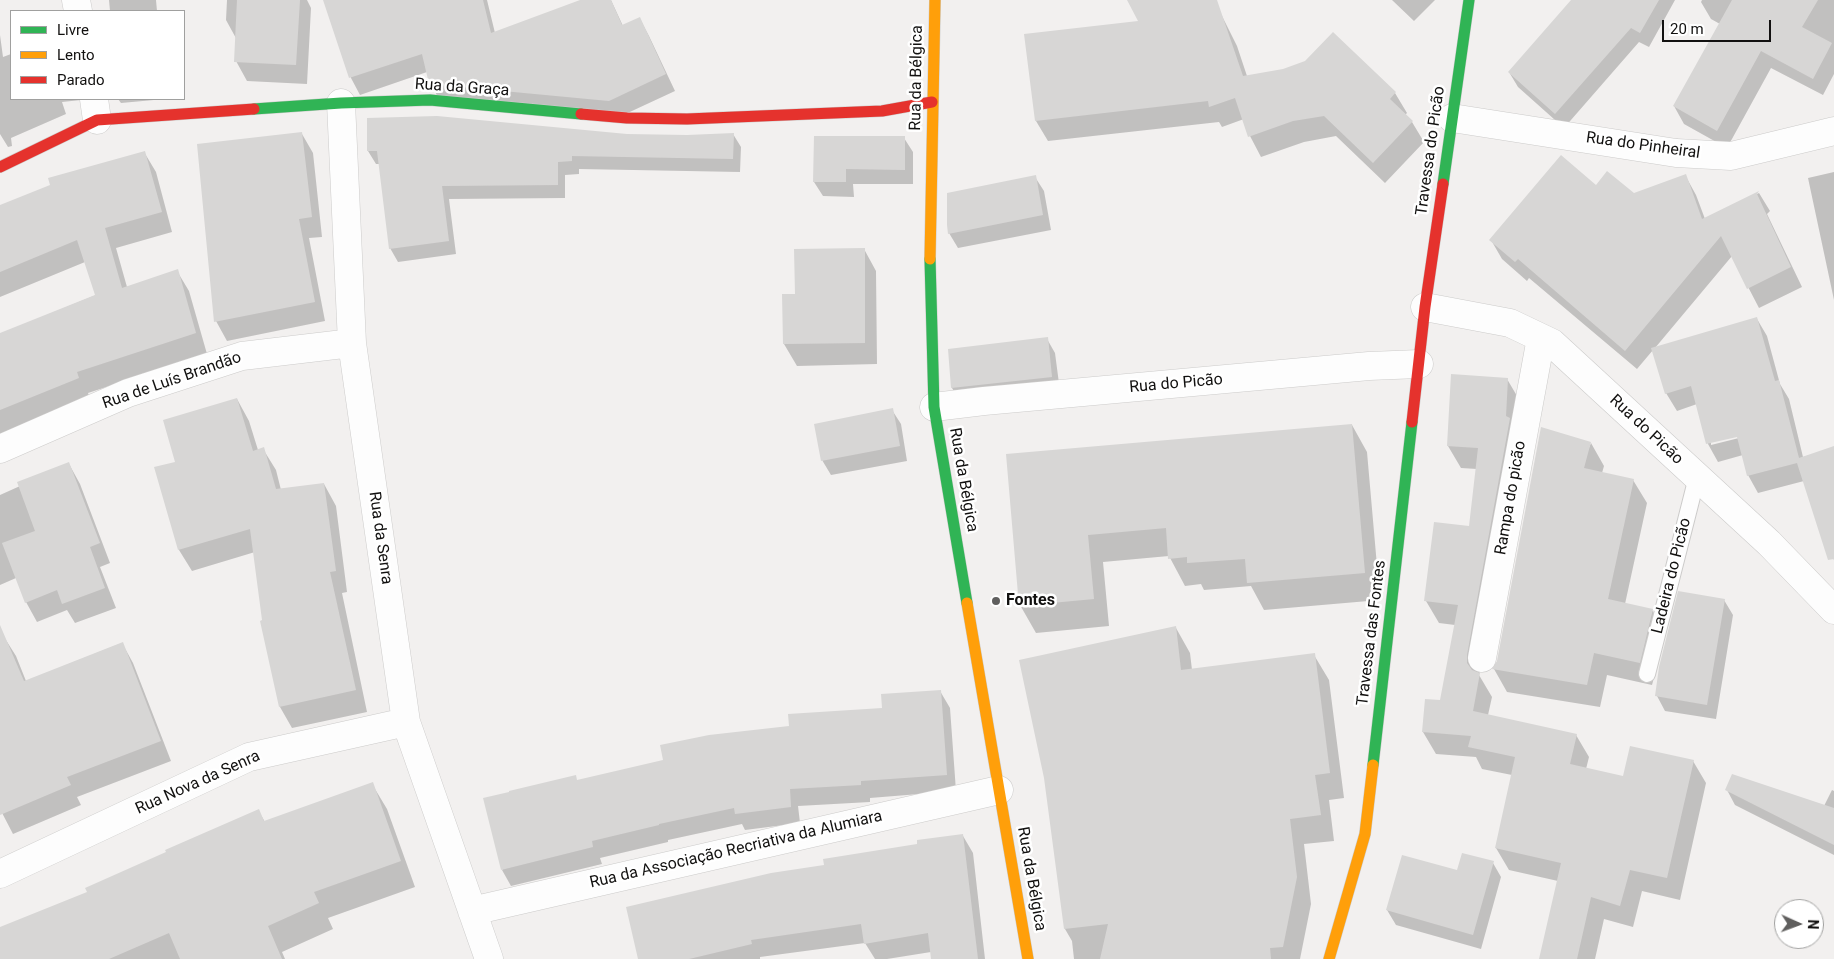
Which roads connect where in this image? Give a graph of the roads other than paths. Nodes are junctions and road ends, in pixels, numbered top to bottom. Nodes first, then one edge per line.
1 (935, 0) edge
2 (1469, 0) edge
3 (932, 102) junction
4 (341, 103) junction
5 (96, 109) edge
6 (1452, 118) junction
7 (1834, 132) edge
8 (0, 167) edge
9 (1425, 307) junction
10 (1541, 338) junction
11 (352, 342) junction
12 (1419, 364) junction
13 (934, 408) junction
14 (0, 449) edge
15 (1697, 477) junction
16 (1834, 610) edge
17 (1482, 658) dead end
18 (1647, 674) dead end
19 (406, 722) junction
20 (999, 790) junction
21 (0, 874) edge
22 (472, 910) junction
23 (489, 959) edge
24 (1028, 959) edge
25 (1329, 959) edge

1 - 3 street, Rua da Bélgica
2 - 6 street, Travessa do Picão
3 - 4 street, Rua da Graça
3 - 13 street, Rua da Bélgica
4 - 5 street, Rua da Graça
4 - 11 street, Rua da Senra
5 - 8 street, Rua da Graça
6 - 7 street, Rua do Pinheiral
6 - 9 street, Travessa do Picão
9 - 10 street, Rua do Picão
9 - 12 street, Travessa das Fontes
10 - 15 street, Rua do Picão
10 - 17 street, Rampa do picão
11 - 14 street, Rua de Luís Brandão
11 - 19 street, Rua da Senra
12 - 13 street, Rua do Picão
12 - 25 street, Travessa das Fontes
13 - 20 street, Rua da Bélgica
15 - 16 street, Rua do Picão
15 - 18 lane, Ladeira do Picão
19 - 21 street, Rua Nova da Senra
19 - 22 street, Rua da Senra
20 - 22 street, Rua da Associação Recriativa da Alumiara
20 - 24 street, Rua da Bélgica
22 - 23 street, Rua da Senra

